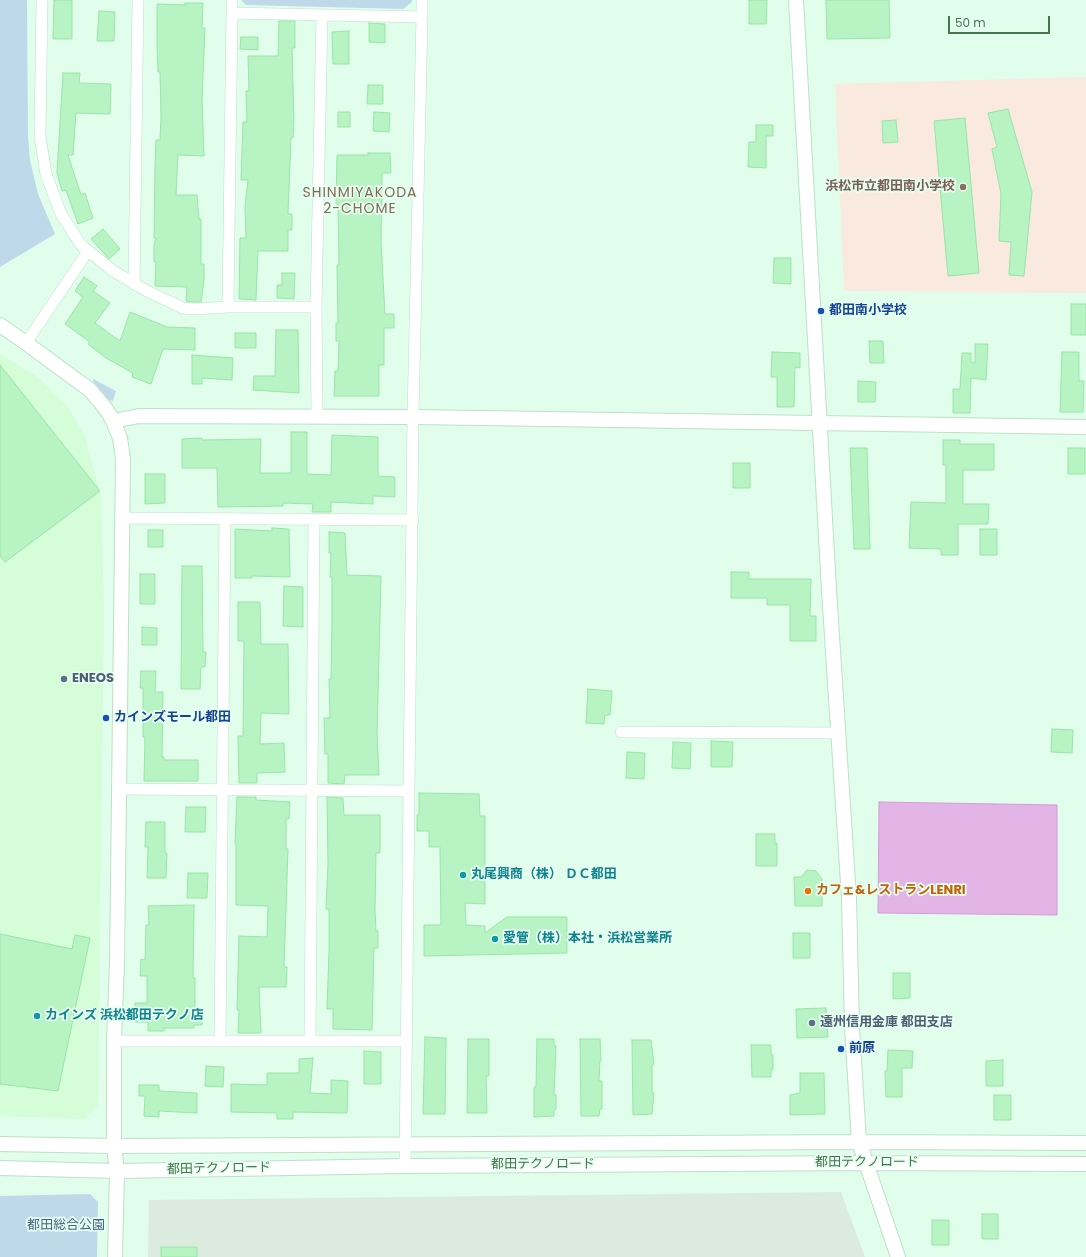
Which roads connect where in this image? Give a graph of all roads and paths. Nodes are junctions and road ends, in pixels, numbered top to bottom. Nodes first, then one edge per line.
1 (42, 0) edge
2 (138, 0) edge
3 (232, 0) edge
4 (422, 0) edge
5 (796, 0) edge
6 (232, 13) junction
7 (322, 15) junction
8 (422, 17) junction
9 (88, 251) junction
10 (134, 284) junction
11 (228, 307) junction
12 (316, 307) junction
13 (0, 325) edge
14 (26, 343) junction
15 (317, 417) junction
16 (413, 417) junction
17 (113, 421) junction
18 (821, 424) junction
19 (1086, 427) edge
20 (123, 518) junction
21 (225, 518) junction
22 (314, 520) junction
23 (413, 520) junction
24 (621, 732) dead end
25 (839, 733) junction
26 (119, 789) junction
27 (223, 789) junction
28 (312, 790) junction
29 (409, 791) junction
30 (114, 1041) junction
31 (220, 1041) junction
32 (310, 1041) junction
33 (407, 1041) junction
34 (859, 1142) junction
35 (1086, 1143) edge
36 (0, 1144) edge
37 (405, 1144) junction
38 (114, 1146) junction
39 (867, 1163) junction
40 (1086, 1164) edge
41 (405, 1166) junction
42 (0, 1168) edge
43 (117, 1171) junction
44 (115, 1257) edge
45 (898, 1257) edge

1 - 9 street
2 - 10 street
3 - 6 street
4 - 8 street
5 - 18 street
6 - 7 street
6 - 11 street
7 - 8 street
7 - 12 street
8 - 16 street
9 - 10 street
9 - 14 street
10 - 11 street
11 - 12 street
12 - 15 street
13 - 14 street
14 - 17 street
15 - 16 street
15 - 17 street
16 - 18 street
16 - 23 street
17 - 20 street
18 - 19 street
18 - 25 street
20 - 21 street
20 - 26 street
21 - 22 street
21 - 27 street
22 - 23 street
22 - 28 street
23 - 29 street
24 - 25 street
25 - 34 street
26 - 27 street
26 - 30 street
27 - 28 street
27 - 31 street
28 - 29 street
28 - 32 street
29 - 33 street
30 - 31 street
30 - 38 street
31 - 32 street
32 - 33 street
33 - 37 street
34 - 35 street, 都田テクノロード
34 - 37 street, 都田テクノロード
34 - 39 street
36 - 38 street, 都田テクノロード
37 - 38 street, 都田テクノロード
37 - 41 street
38 - 43 street
39 - 40 street, 都田テクノロード
39 - 41 street, 都田テクノロード
39 - 45 street
41 - 43 street, 都田テクノロード
42 - 43 street, 都田テクノロード
43 - 44 street

